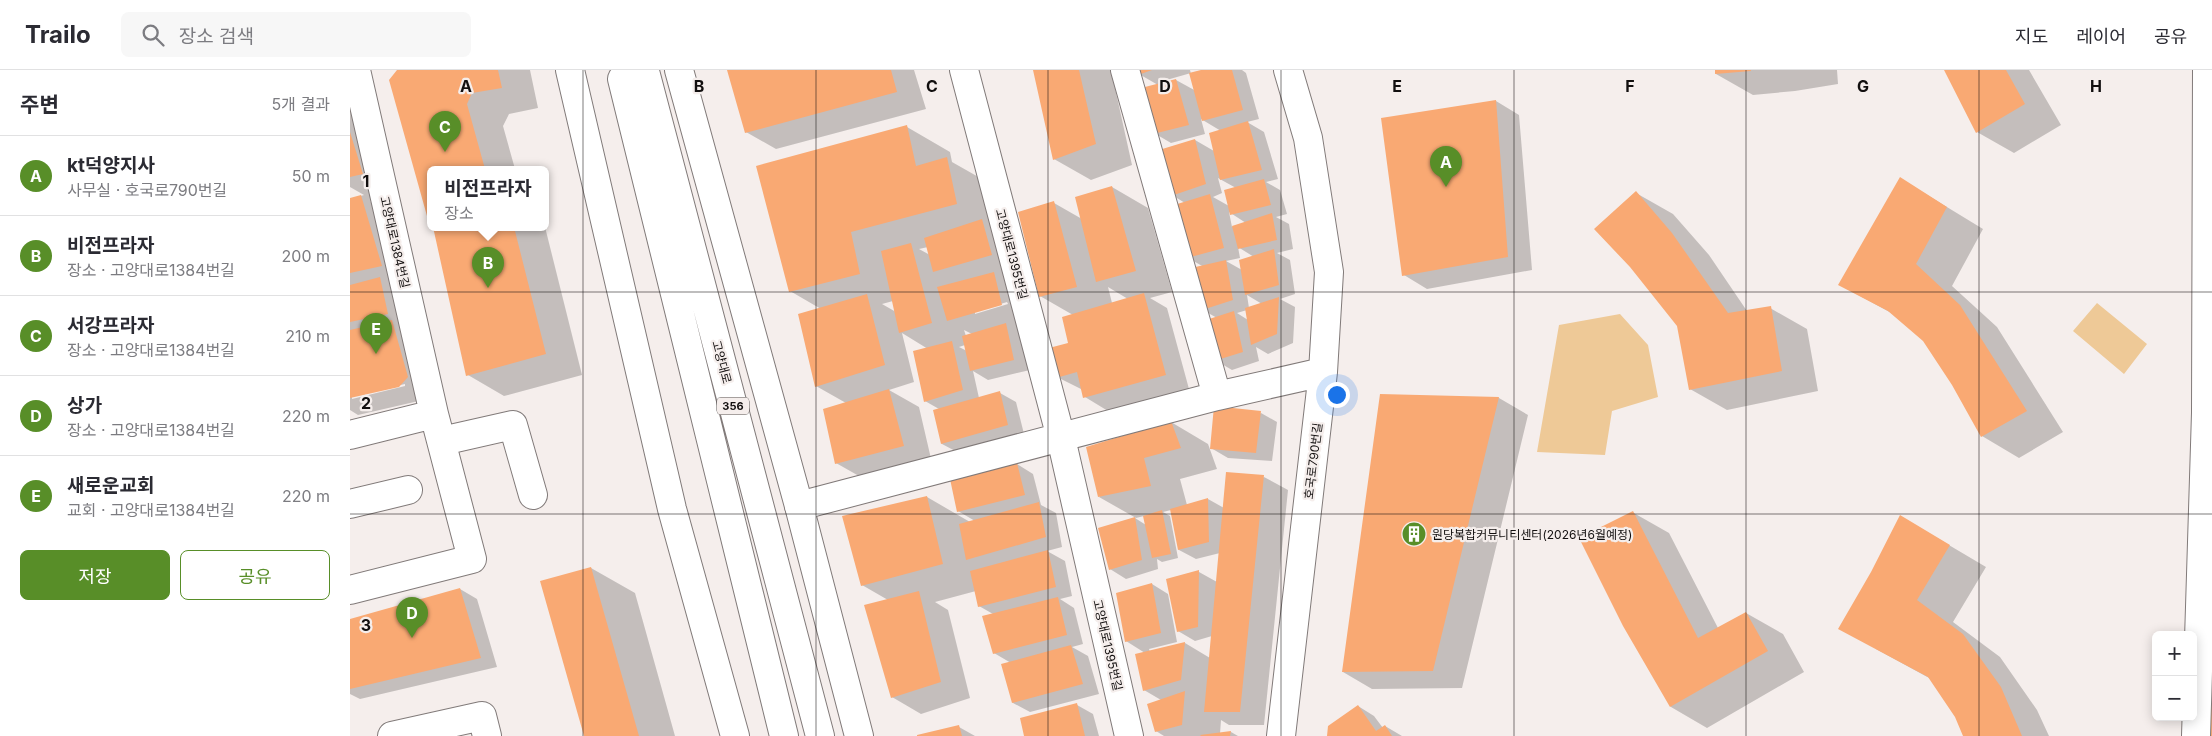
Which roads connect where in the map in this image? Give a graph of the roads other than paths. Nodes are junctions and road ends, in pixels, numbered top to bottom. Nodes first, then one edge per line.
1 (356, 70) edge
2 (570, 70) edge
3 (587, 70) edge
4 (679, 70) edge
5 (964, 70) edge
6 (1125, 70) edge
7 (1288, 70) edge
8 (2207, 70) edge
9 (576, 102) junction
10 (1323, 372) junction
11 (1217, 396) junction
12 (434, 414) junction
13 (2209, 414) edge
14 (350, 436) edge
15 (1061, 438) junction
16 (442, 441) junction
17 (408, 490) dead end
18 (533, 495) dead end
19 (350, 504) edge
20 (800, 506) junction
21 (350, 590) edge
22 (392, 736) edge
23 (487, 736) edge
24 (735, 736) edge
25 (784, 736) edge
26 (820, 736) edge
27 (858, 736) edge
28 (1129, 736) edge
29 (1282, 736) edge
30 (2196, 736) edge

1 - 12 street, 고양대로1384번길
2 - 9 street
3 - 9 street
4 - 20 street
5 - 15 street, 고양대로1395번길
6 - 11 street
7 - 10 street, 호국로790번길
8 - 13 street
9 - 24 street
10 - 11 street
10 - 29 street, 호국로790번길
11 - 15 street
12 - 14 street
12 - 16 street, 고양대로1384번길
13 - 30 street
15 - 20 street
15 - 28 street, 고양대로1395번길
16 - 18 street
16 - 21 street, 고양대로1384번길
17 - 19 street
20 - 27 street
22 - 23 street
25 - 26 street, 고양대로 / 356

